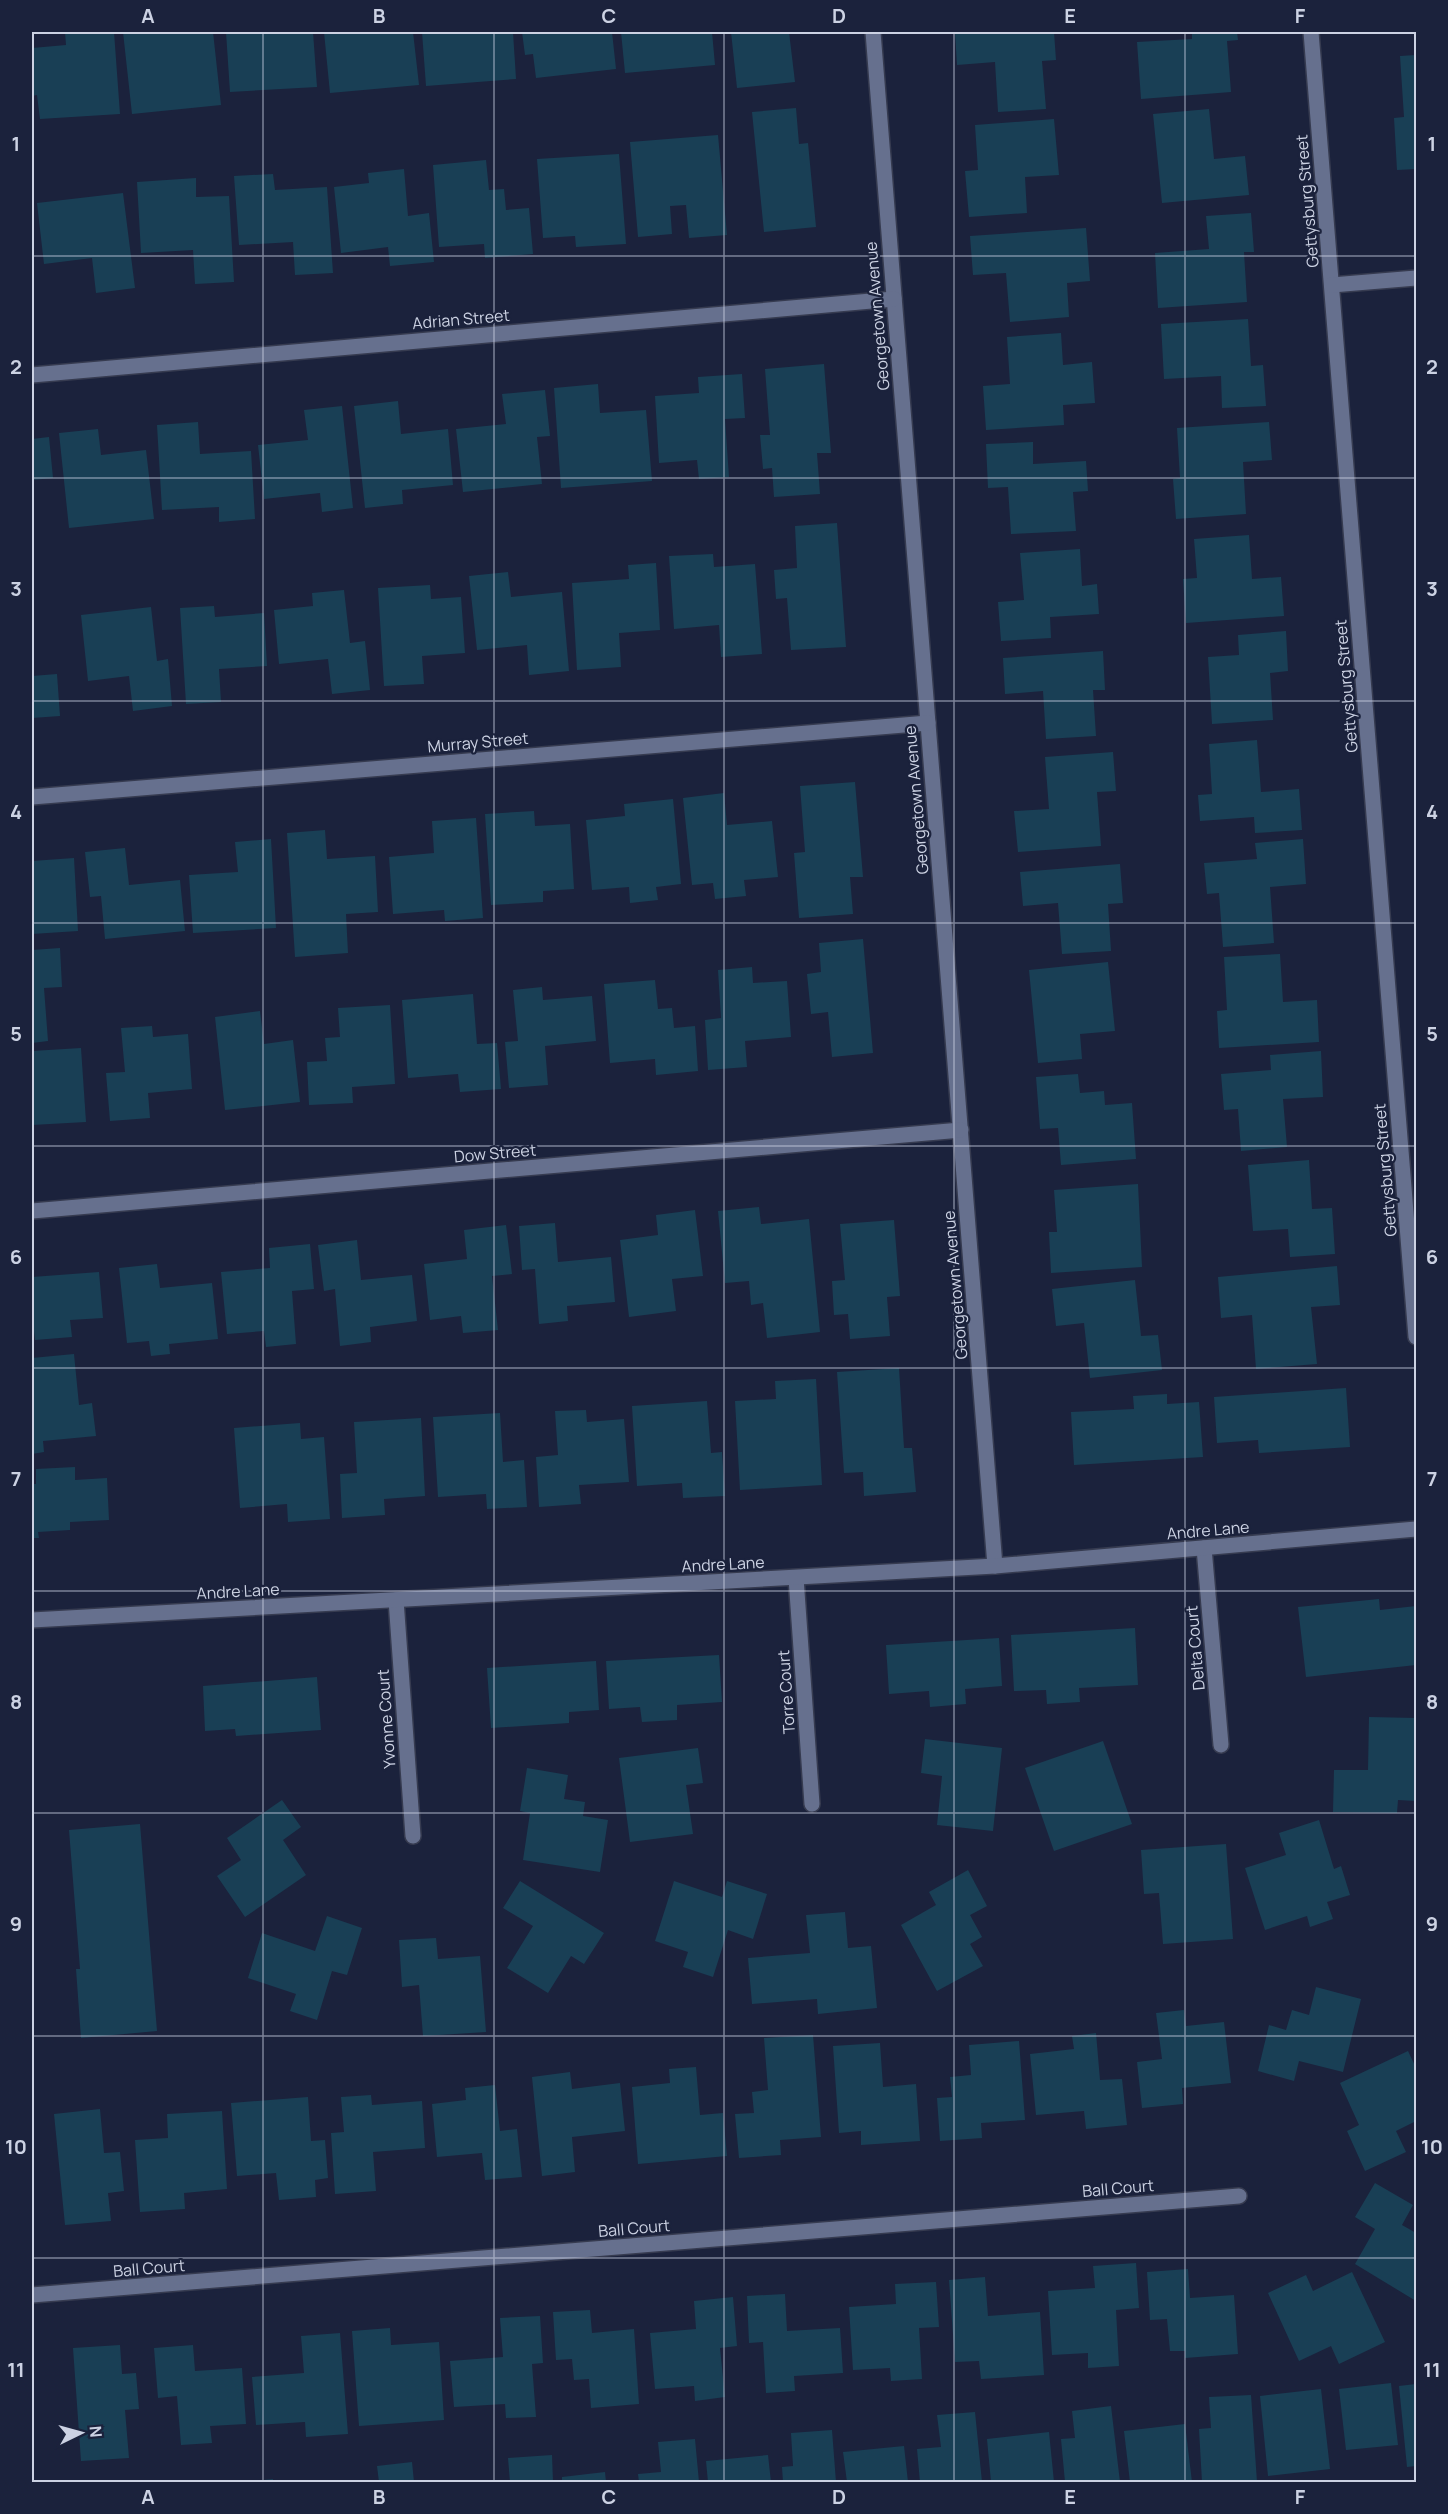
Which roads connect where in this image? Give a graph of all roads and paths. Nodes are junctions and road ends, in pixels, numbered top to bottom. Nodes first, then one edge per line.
1 (873, 32) edge
2 (1311, 32) edge
3 (1416, 278) edge
4 (1332, 285) junction
5 (894, 299) junction
6 (32, 375) edge
7 (928, 723) junction
8 (32, 797) edge
9 (961, 1130) junction
10 (32, 1211) edge
11 (1416, 1337) edge
12 (1416, 1529) edge
13 (1204, 1548) junction
14 (995, 1566) junction
15 (796, 1578) junction
16 (396, 1600) junction
17 (32, 1620) edge
18 (1221, 1745) dead end
19 (812, 1804) dead end
20 (413, 1836) dead end
21 (1239, 2196) dead end
22 (32, 2295) edge

1 - 5 street, Georgetown Avenue
2 - 4 street, Gettysburg Street
3 - 4 street
4 - 11 street, Gettysburg Street
5 - 6 street, Adrian Street
5 - 7 street, Georgetown Avenue
7 - 8 street, Murray Street
7 - 9 street, Georgetown Avenue
9 - 10 street, Dow Street
9 - 14 street, Georgetown Avenue
12 - 13 street, Andre Lane
13 - 14 street, Andre Lane
13 - 18 street, Delta Court
14 - 15 street, Andre Lane
15 - 16 street, Andre Lane
15 - 19 street, Torre Court
16 - 17 street, Andre Lane
16 - 20 street, Yvonne Court
21 - 22 street, Ball Court

